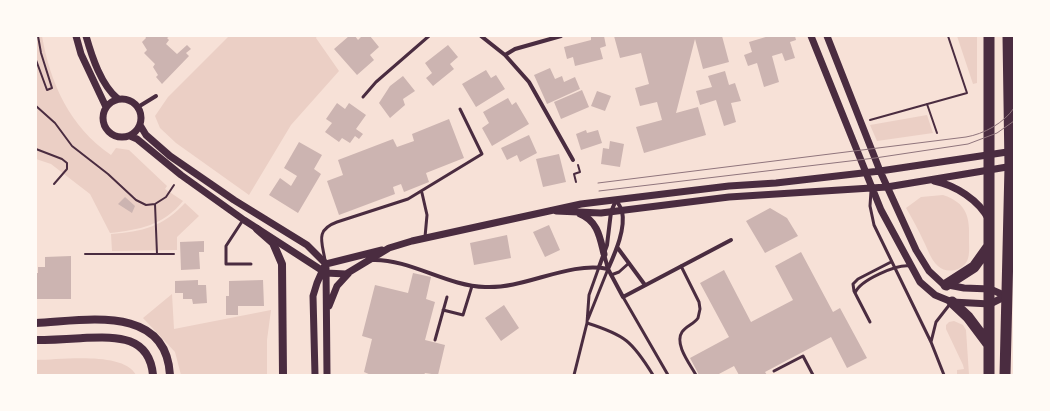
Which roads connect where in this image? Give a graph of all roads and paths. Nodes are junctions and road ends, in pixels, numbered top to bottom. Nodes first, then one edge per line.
1 (38, 36) edge
2 (76, 36) edge
3 (86, 36) edge
4 (429, 36) edge
5 (481, 36) edge
6 (561, 36) edge
7 (811, 36) edge
8 (828, 36) edge
9 (948, 36) edge
10 (989, 36) edge
11 (1008, 36) edge
12 (506, 55) junction
13 (36, 60) edge
14 (156, 96) dead end
15 (362, 97) dead end
16 (118, 99) junction
17 (926, 104) junction
18 (36, 106) edge
19 (106, 107) junction
20 (138, 107) junction
21 (460, 109) dead end
22 (861, 122) junction
23 (140, 124) junction
24 (937, 134) dead end
25 (130, 136) junction
26 (36, 149) edge
27 (1012, 151) edge
28 (990, 155) junction
29 (575, 160) joint
30 (1012, 166) edge
31 (990, 170) junction
32 (880, 171) junction
33 (865, 172) junction
34 (576, 182) dead end
35 (923, 182) junction
36 (54, 184) dead end
37 (174, 185) dead end
38 (887, 187) junction
39 (872, 188) junction
40 (422, 193) junction
41 (616, 200) junction
42 (155, 204) junction
43 (548, 211) junction
44 (622, 211) junction
45 (611, 212) junction
46 (578, 213) junction
47 (244, 220) junction
48 (990, 224) junction
49 (257, 229) junction
50 (424, 237) junction
51 (731, 240) dead end
52 (990, 246) junction
53 (617, 247) junction
54 (389, 248) junction
55 (85, 254) dead end
56 (157, 254) junction
57 (174, 254) dead end
58 (604, 254) junction
59 (368, 260) junction
60 (891, 262) junction
61 (629, 263) junction
62 (251, 264) dead end
63 (326, 264) junction
64 (681, 266) junction
65 (910, 266) junction
66 (598, 267) junction
67 (894, 268) junction
68 (608, 269) junction
69 (324, 272) junction
70 (349, 273) junction
71 (611, 275) junction
72 (946, 284) junction
73 (472, 286) junction
74 (645, 286) junction
75 (990, 289) junction
76 (855, 293) junction
77 (589, 295) junction
78 (1006, 296) junction
79 (597, 297) junction
80 (623, 297) junction
81 (447, 298) dead end
82 (952, 302) junction
83 (990, 304) junction
84 (443, 310) junction
85 (328, 318) junction
86 (870, 322) dead end
87 (36, 323) edge
88 (587, 323) junction
89 (36, 340) edge
90 (435, 340) dead end
91 (931, 342) junction
92 (990, 345) junction
93 (774, 371) dead end
94 (170, 372) edge
95 (144, 374) edge
96 (134, 375) edge
97 (153, 375) edge
98 (283, 375) edge
99 (315, 375) edge
100 (328, 375) edge
101 (574, 375) edge
102 (653, 375) edge
103 (668, 375) edge
104 (696, 375) edge
105 (813, 375) edge
106 (944, 375) edge
107 (989, 375) edge
108 (1005, 375) edge

1 - 13 path
2 - 19 street
3 - 16 street
4 - 15 lane
5 - 12 street
6 - 12 street
7 - 33 street
8 - 22 street
9 - 17 path
10 - 28 highway
11 - 27 highway
12 - 29 street
14 - 20 street
16 - 19 street
16 - 20 street
17 - 22 path
17 - 24 path
18 - 42 path
19 - 25 street
20 - 23 street
21 - 40 lane
22 - 32 street
23 - 25 street
23 - 63 street
25 - 47 street
26 - 36 path
27 - 28 street
27 - 30 highway
28 - 31 highway
28 - 32 street
29 - 34 path
30 - 31 street
30 - 78 highway
31 - 35 street
31 - 48 highway
32 - 33 street
32 - 38 street
33 - 39 street
33 - 41 street
35 - 38 street
35 - 48 street
37 - 42 path
38 - 39 street
38 - 72 street
39 - 44 street
39 - 60 lane
39 - 65 street
40 - 50 lane
40 - 63 lane
41 - 43 street
41 - 44 street
41 - 45 street
42 - 56 path
43 - 46 street
43 - 50 street
44 - 45 street
44 - 53 street
45 - 46 street
45 - 58 street
46 - 58 street
47 - 49 street
47 - 62 lane
48 - 52 highway
49 - 69 street
49 - 98 main road
50 - 54 street
51 - 64 street
52 - 72 highway
52 - 75 highway
53 - 61 street
53 - 68 street
54 - 59 street
54 - 63 street
55 - 56 path
56 - 57 path
58 - 66 street
58 - 68 street
59 - 70 street
59 - 73 street
60 - 67 lane
60 - 76 lane
61 - 71 lane
61 - 74 street
63 - 69 street
64 - 74 street
64 - 104 lane
65 - 67 lane
65 - 82 street
66 - 68 street
66 - 73 street
66 - 77 lane
67 - 76 lane
67 - 91 lane
68 - 71 street
68 - 79 lane
69 - 70 street
69 - 85 street
69 - 99 street
70 - 85 street
71 - 80 street
72 - 75 street
73 - 84 lane
74 - 80 street
75 - 78 street
75 - 83 highway
76 - 86 lane
77 - 79 lane
77 - 88 lane
78 - 83 street
78 - 108 highway
79 - 88 lane
80 - 103 lane
81 - 84 lane
82 - 83 street
82 - 91 lane
82 - 92 highway
83 - 92 highway
84 - 90 lane
85 - 100 street
87 - 94 main road
88 - 101 lane
88 - 102 lane
89 - 97 main road
91 - 106 lane
92 - 107 highway
93 - 105 lane
95 - 96 path

